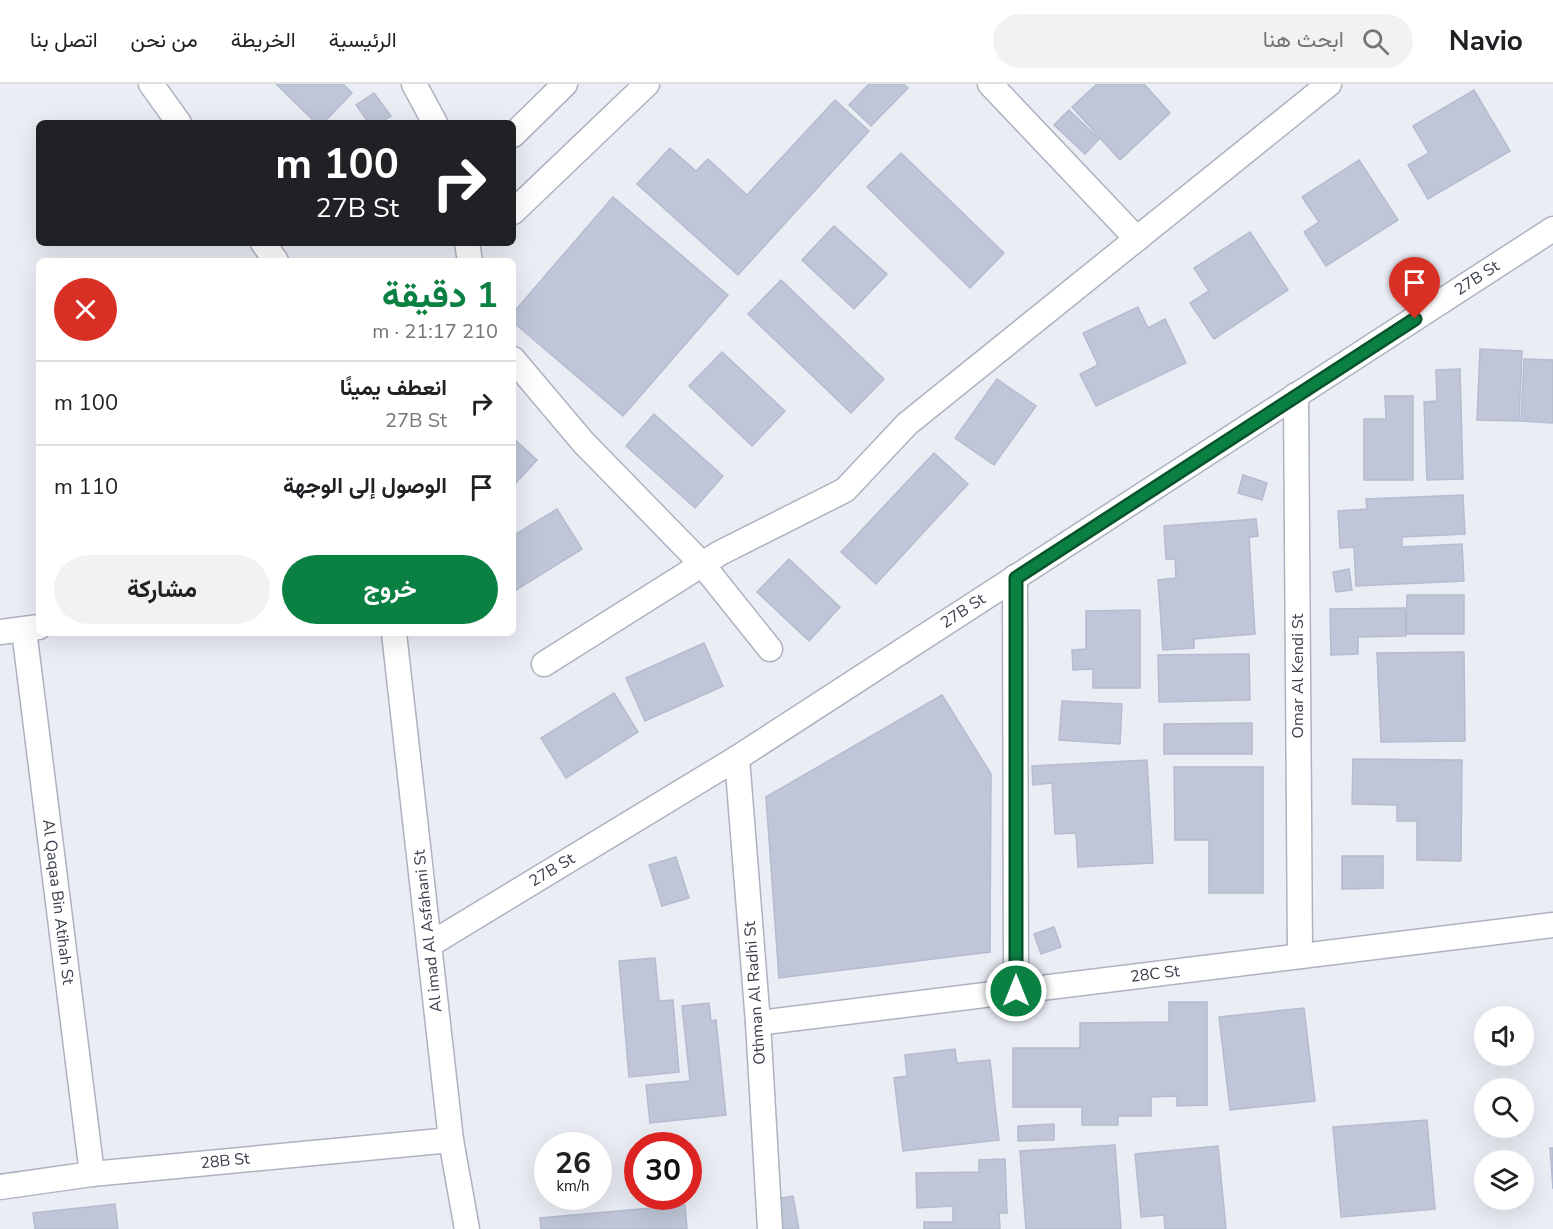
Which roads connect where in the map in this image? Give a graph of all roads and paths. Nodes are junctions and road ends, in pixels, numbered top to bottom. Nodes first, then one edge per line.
1 (151, 84) edge
2 (414, 84) edge
3 (565, 84) edge
4 (647, 84) edge
5 (990, 84) edge
6 (1329, 84) edge
7 (177, 120) edge
8 (433, 120) edge
9 (516, 132) edge
10 (516, 209) edge
11 (1553, 229) edge
12 (1137, 239) junction
13 (516, 363) edge
14 (1296, 395) junction
15 (702, 564) junction
16 (1016, 578) junction
17 (31, 628) edge
18 (0, 632) edge
19 (394, 636) edge
20 (770, 649) dead end
21 (544, 664) dead end
22 (737, 758) junction
23 (1553, 925) edge
24 (429, 945) junction
25 (1300, 956) junction
26 (1016, 991) junction
27 (758, 1023) junction
28 (451, 1140) junction
29 (92, 1174) junction
30 (0, 1187) edge
31 (466, 1229) edge
32 (770, 1229) edge

1 - 7 street
2 - 8 street
3 - 9 street
4 - 10 street
5 - 12 street
6 - 12 street
11 - 14 street, 27B St
12 - 15 street
13 - 15 street
14 - 16 street, 27B St
14 - 25 street, Omar Al Kendi St
15 - 20 street
15 - 21 street
16 - 22 street, 27B St
16 - 26 street
17 - 18 street
17 - 29 street, Al Qaqaa Bin Atihah St
19 - 24 street, Al imad Al Asfahani St
22 - 24 street, 27B St
22 - 27 street, Othman Al Radhi St
23 - 25 street, 28C St
24 - 28 street, Al imad Al Asfahani St
25 - 26 street, 28C St
26 - 27 street, 28C St
27 - 32 street, Othman Al Radhi St
28 - 29 street, 28B St
28 - 31 street, Al imad Al Asfahani St
29 - 30 street, 28B St

